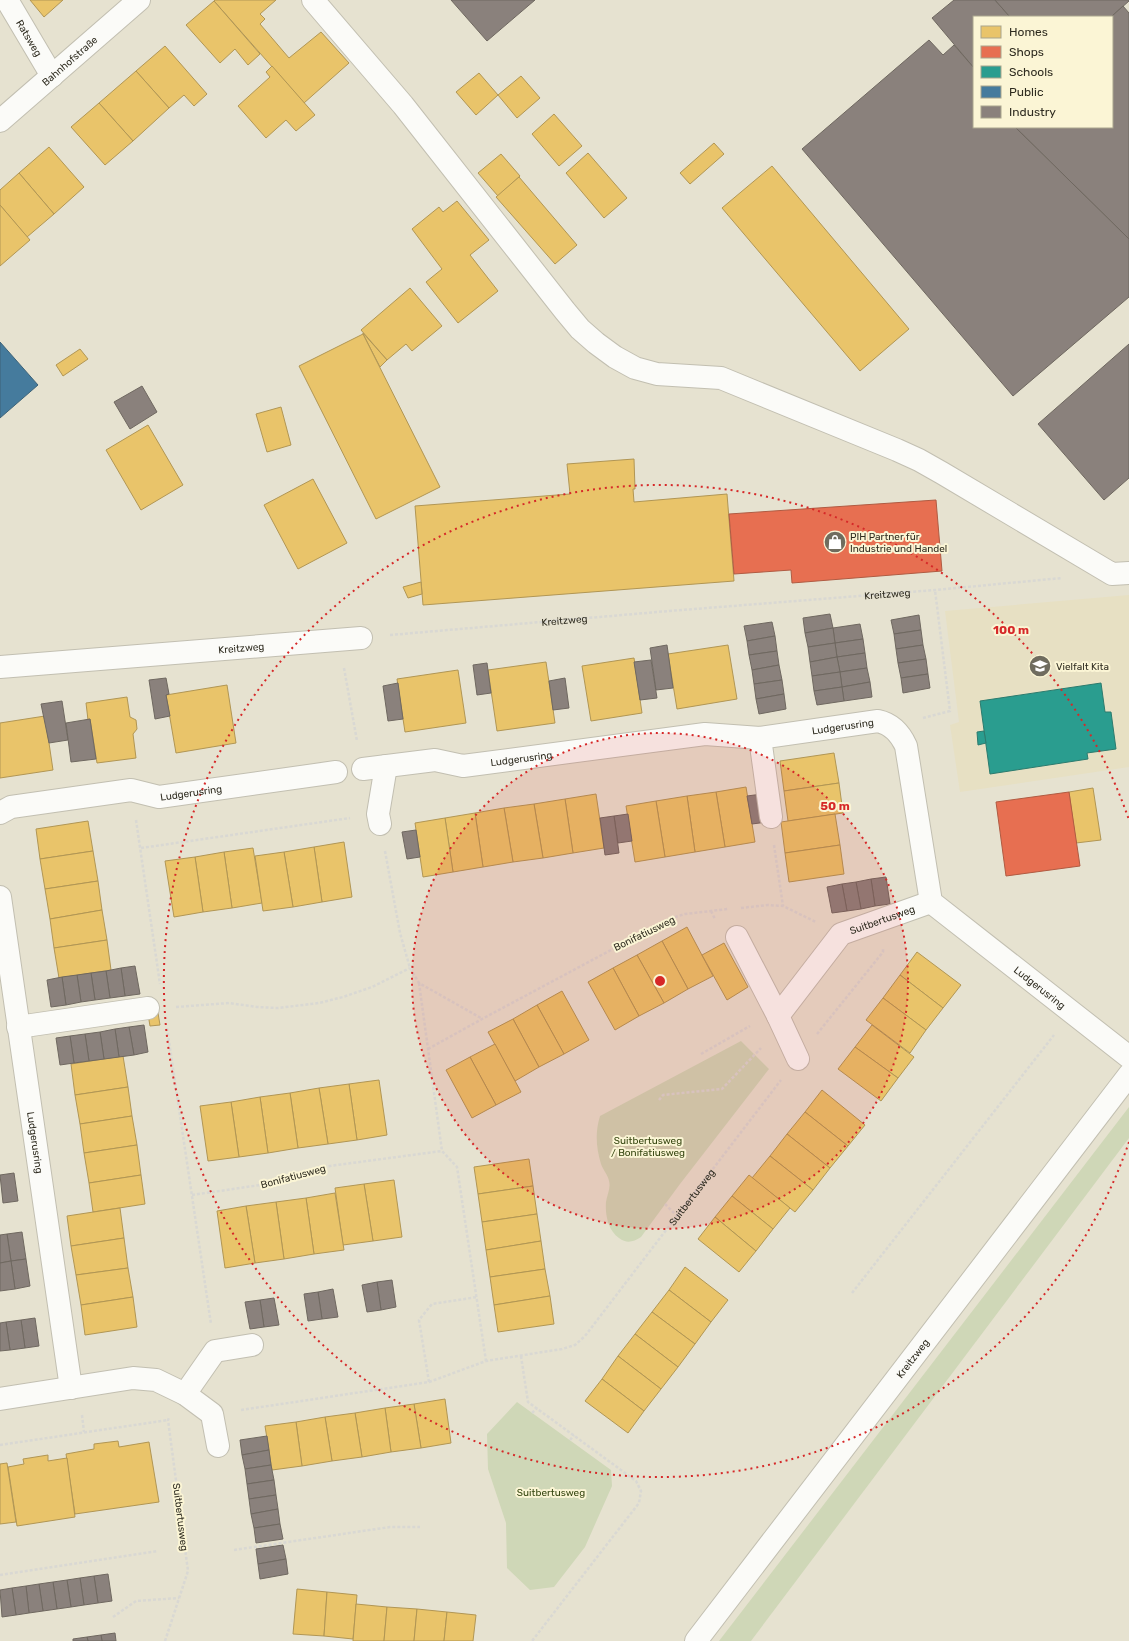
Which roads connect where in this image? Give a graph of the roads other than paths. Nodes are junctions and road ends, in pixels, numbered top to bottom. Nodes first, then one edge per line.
1 (7, 0) edge
2 (139, 0) edge
3 (313, 0) edge
4 (52, 76) junction
5 (0, 121) edge
6 (1121, 573) edge
7 (361, 638) road end
8 (0, 667) edge
9 (760, 738) junction
10 (386, 766) junction
11 (363, 769) road end
12 (336, 772) dead end
13 (0, 813) edge
14 (771, 817) dead end
15 (379, 819) road end
16 (0, 897) edge
17 (931, 902) junction
18 (737, 937) dead end
19 (148, 1008) dead end
20 (778, 1016) junction
21 (18, 1027) junction
22 (1129, 1057) edge
23 (798, 1059) road end
24 (1129, 1075) edge
25 (252, 1345) dead end
26 (71, 1388) junction
27 (185, 1394) junction
28 (0, 1399) edge
29 (218, 1446) dead end
30 (696, 1641) edge

1 - 4 street, Ratsweg
2 - 4 street, Bahnhofstraße
3 - 6 street
4 - 5 street, Bahnhofstraße
7 - 8 street, Kreitzweg
9 - 10 street, Ludgerusring
9 - 14 street
9 - 17 street, Ludgerusring
10 - 11 street, Ludgerusring
10 - 15 street
12 - 13 street, Ludgerusring
16 - 21 street, Ludgerusring
17 - 20 street, Suitbertusweg
17 - 22 street, Ludgerusring
18 - 20 street
19 - 21 street
20 - 23 street
21 - 26 street, Ludgerusring
24 - 30 street, Kreitzweg
25 - 27 street
26 - 27 street
26 - 28 street
27 - 29 street

